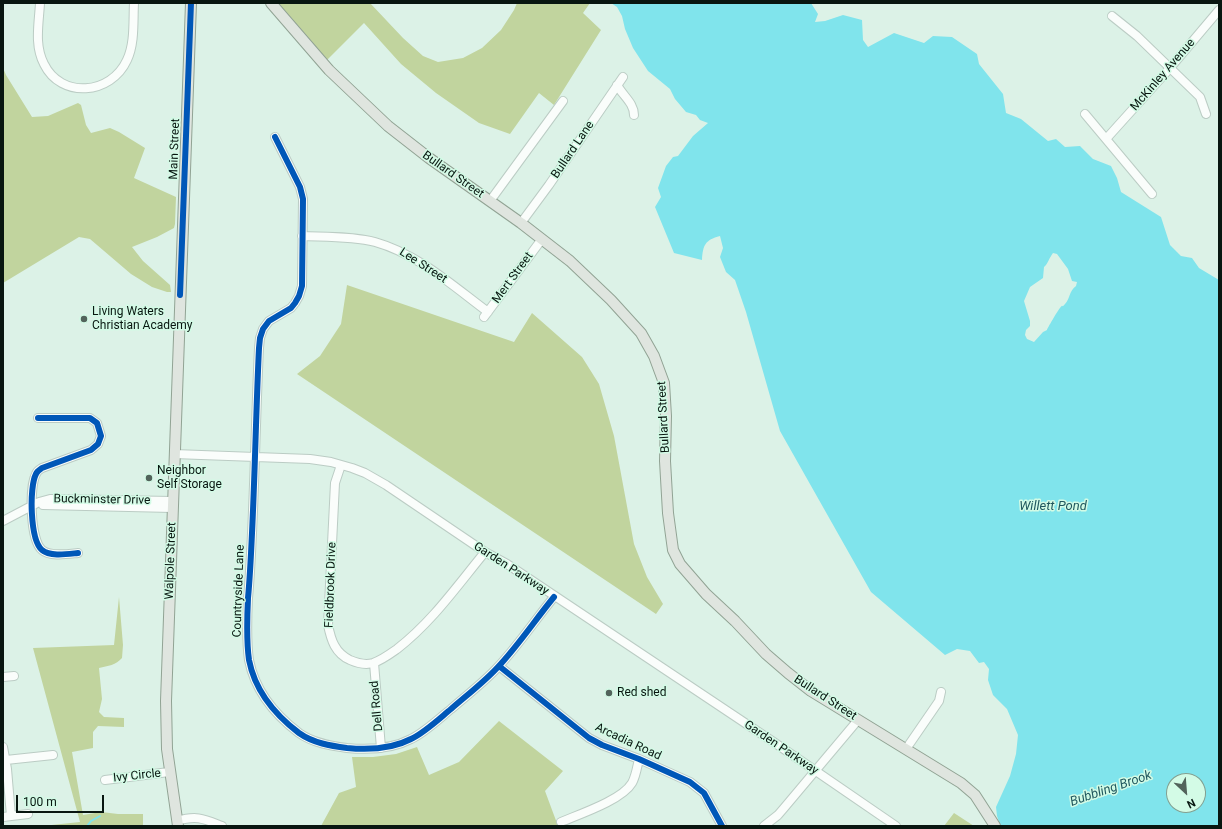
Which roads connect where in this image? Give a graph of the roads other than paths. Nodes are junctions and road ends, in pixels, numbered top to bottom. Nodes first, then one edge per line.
1 (40, 3) edge
2 (134, 3) edge
3 (191, 3) edge
4 (271, 3) edge
5 (1219, 10) edge
6 (1112, 16) dead end
7 (1170, 68) junction
8 (623, 77) dead end
9 (617, 85) junction
10 (563, 101) dead end
11 (1085, 114) dead end
12 (1206, 114) dead end
13 (634, 115) dead end
14 (275, 137) dead end
15 (1106, 139) junction
16 (1152, 194) dead end
17 (490, 201) junction
18 (521, 223) junction
19 (302, 236) junction
20 (542, 239) junction
21 (180, 295) joint
22 (486, 315) joint
23 (38, 418) dead end
24 (174, 454) junction
25 (254, 457) junction
26 (341, 465) junction
27 (173, 505) junction
28 (32, 506) junction
29 (3, 520) edge
30 (485, 552) junction
31 (78, 553) dead end
32 (554, 597) junction
33 (374, 663) junction
34 (499, 666) junction
35 (14, 676) dead end
36 (3, 677) edge
37 (941, 692) dead end
38 (858, 720) junction
39 (3, 746) edge
40 (381, 748) junction
41 (906, 749) junction
42 (53, 755) dead end
43 (639, 759) junction
44 (6, 760) junction
45 (814, 770) junction
46 (169, 772) junction
47 (105, 780) dead end
48 (28, 814) dead end
49 (7, 816) edge
50 (561, 822) dead end
51 (178, 823) edge
52 (995, 825) edge
53 (208, 826) edge
54 (221, 826) edge
55 (722, 826) edge
56 (764, 826) edge
57 (896, 826) edge

1 - 2 street
3 - 21 main road, Main Street
4 - 17 main road, Bullard Street
5 - 7 street, McKinley Avenue
6 - 7 street
7 - 12 street
7 - 15 street, McKinley Avenue
8 - 9 street, Bullard Lane
9 - 13 street
9 - 18 street, Bullard Lane
10 - 17 street
11 - 15 street
14 - 19 street, Countryside Lane
15 - 16 street
17 - 18 main road, Bullard Street
18 - 20 main road, Bullard Street
19 - 22 street, Lee Street
19 - 25 street, Countryside Lane
20 - 22 street, Mert Street
20 - 38 main road, Bullard Street
21 - 24 main road, Walpole Street
23 - 28 street
24 - 25 street, Garden Parkway
24 - 27 main road, Walpole Street
25 - 26 street, Garden Parkway
25 - 40 street, Countryside Lane
26 - 30 street, Garden Parkway
26 - 33 street, Fieldbrook Drive
27 - 28 street, Buckminster Drive
27 - 46 main road, Walpole Street
28 - 29 street, Buckminster Drive
28 - 31 street
30 - 32 street, Garden Parkway
30 - 33 street
32 - 34 street, Countryside Lane
32 - 45 street, Garden Parkway
33 - 40 street, Dell Road
34 - 40 street, Countryside Lane
34 - 43 street, Arcadia Road
35 - 36 street
37 - 41 street
38 - 41 main road, Bullard Street
38 - 45 street
39 - 44 street
41 - 52 main road, Bullard Street
42 - 44 street
43 - 50 street
43 - 55 street, Arcadia Road
44 - 49 street
45 - 56 street
45 - 57 street, Garden Parkway
46 - 47 street, Ivy Circle
46 - 51 main road, Walpole Street
48 - 49 street
51 - 54 street
53 - 54 street

